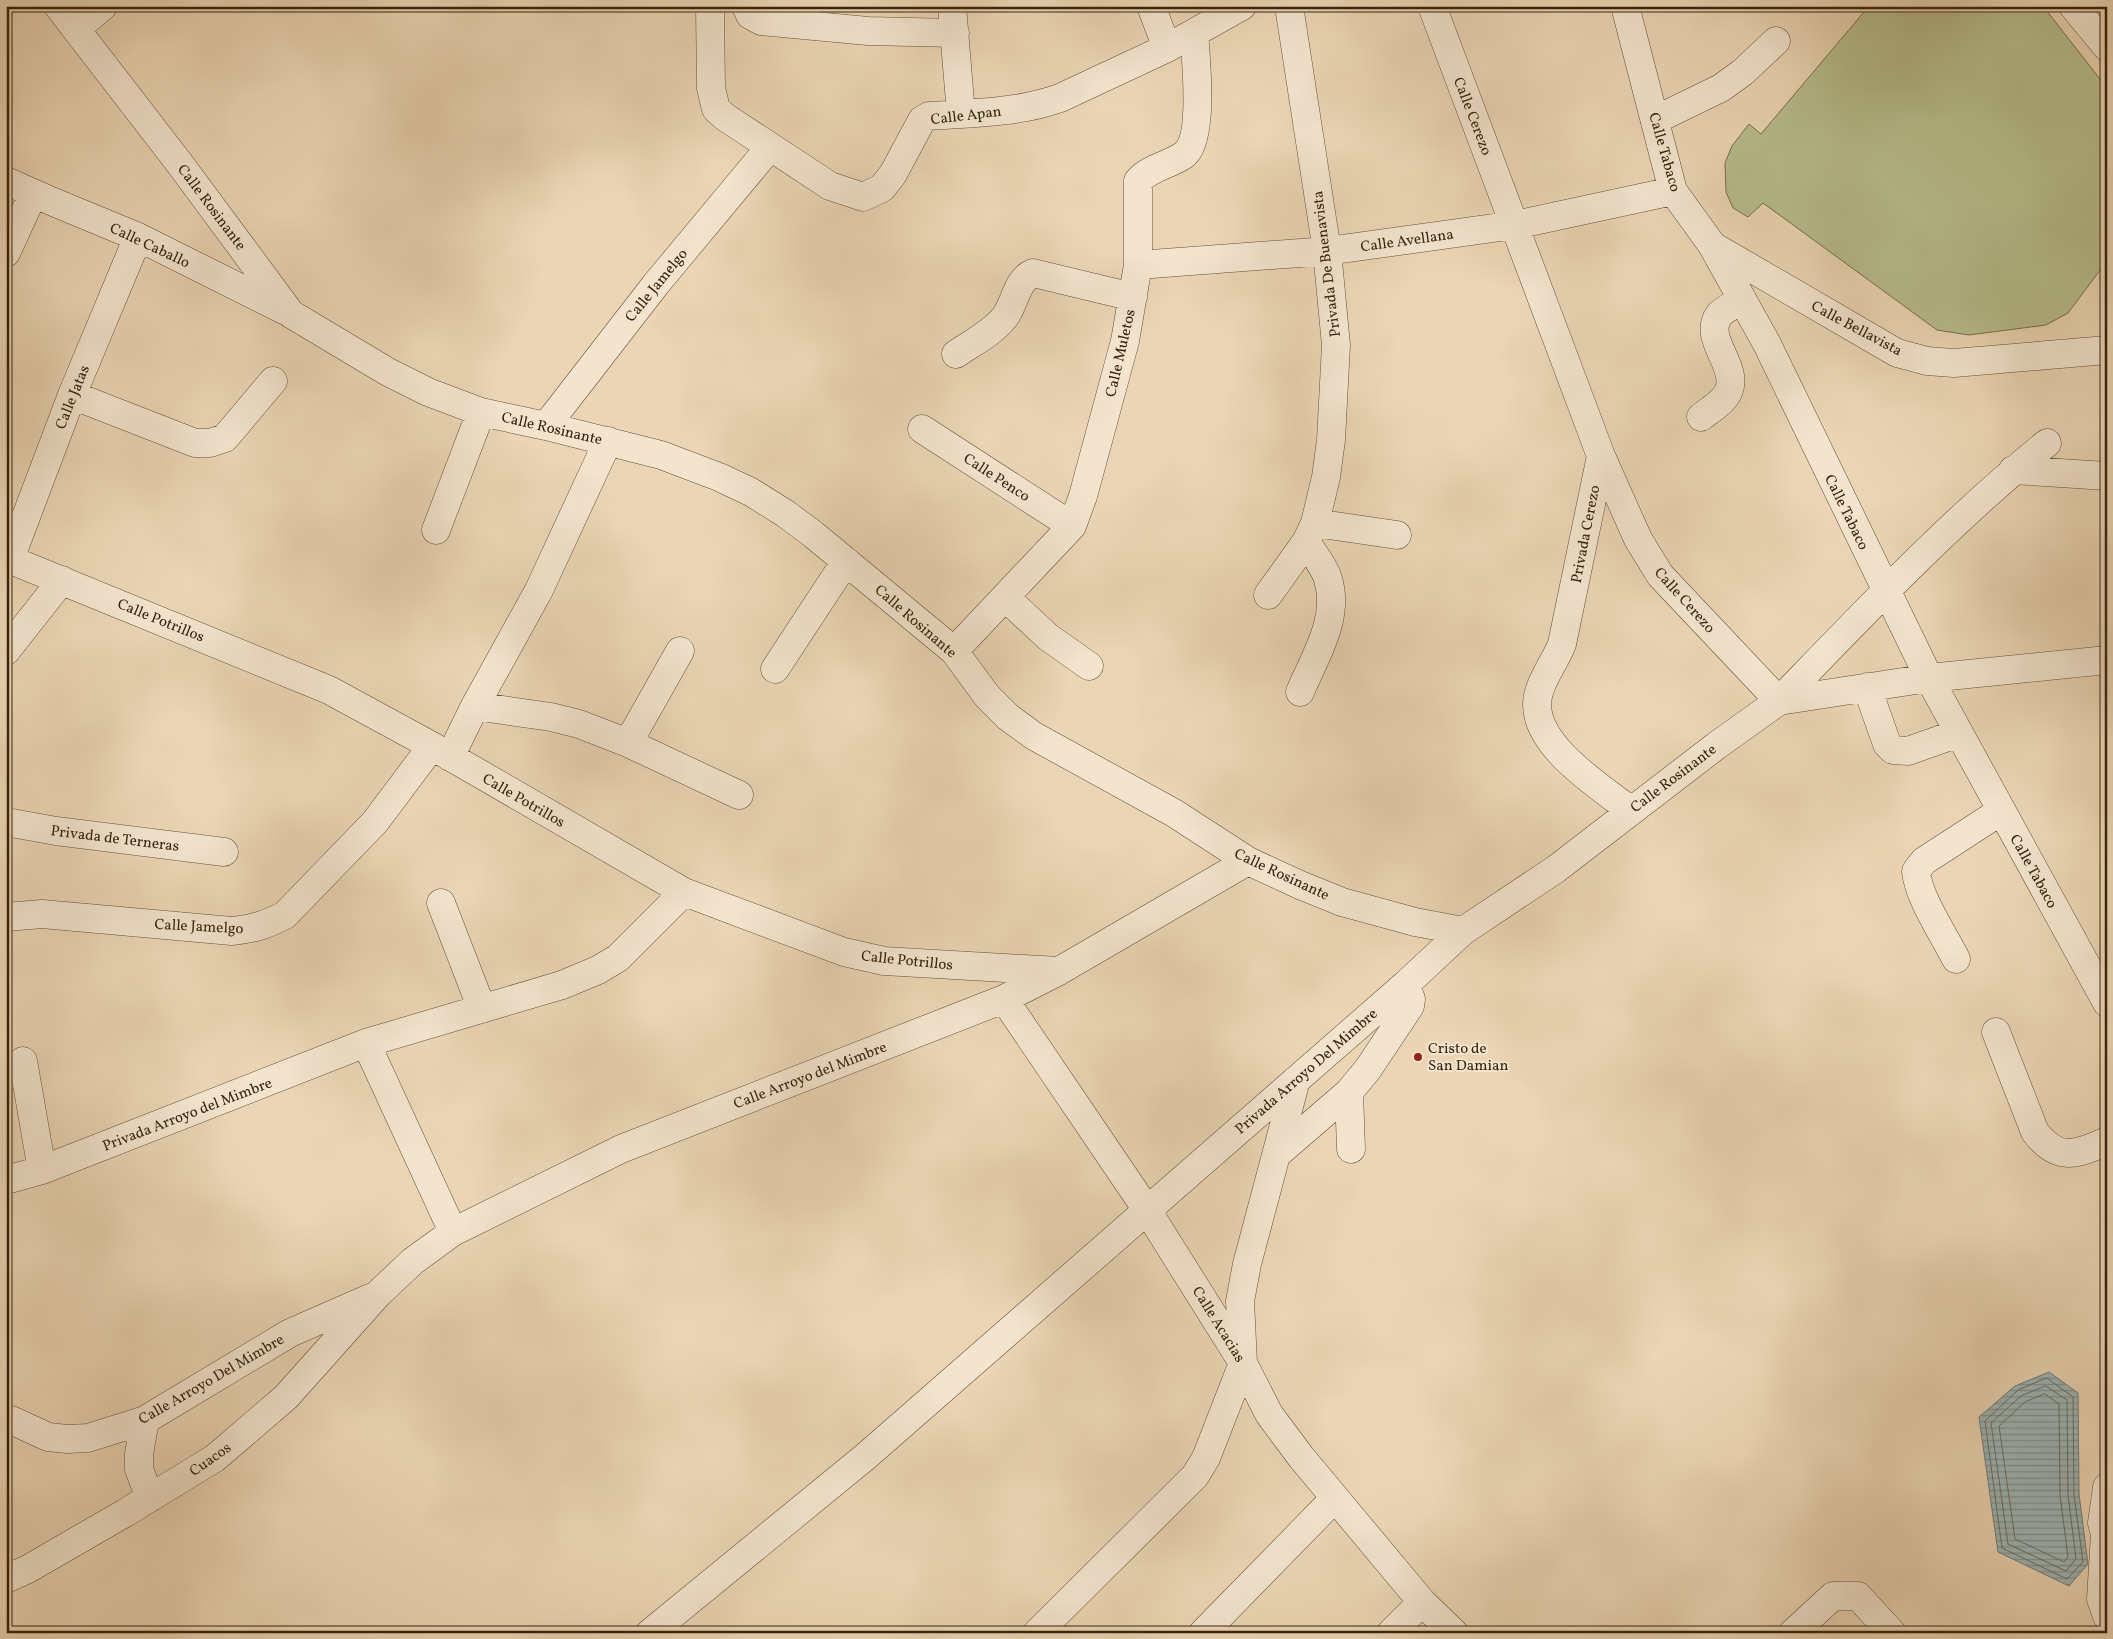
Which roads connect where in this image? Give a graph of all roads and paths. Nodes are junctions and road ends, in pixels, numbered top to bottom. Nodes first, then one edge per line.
1 (58, 6) edge
2 (103, 6) edge
3 (710, 6) edge
4 (746, 6) edge
5 (952, 6) edge
6 (1151, 6) edge
7 (1242, 6) edge
8 (1289, 6) edge
9 (1432, 6) edge
10 (1625, 6) edge
11 (2073, 6) edge
12 (76, 29) junction
13 (955, 33) junction
14 (1194, 33) junction
15 (1776, 41) dead end
16 (1166, 48) junction
17 (2107, 48) edge
18 (961, 114) junction
19 (1655, 120) junction
20 (770, 147) junction
21 (6, 181) edge
22 (1673, 191) junction
23 (33, 194) junction
24 (1515, 225) junction
25 (138, 237) junction
26 (1712, 245) junction
27 (1327, 251) junction
28 (6, 253) edge
29 (1138, 265) junction
30 (1133, 297) junction
31 (1742, 300) junction
32 (292, 314) junction
33 (2107, 350) edge
34 (956, 354) dead end
35 (273, 381) dead end
36 (72, 395) junction
37 (481, 412) junction
38 (1701, 417) dead end
39 (546, 426) junction
40 (922, 429) dead end
41 (608, 441) junction
42 (2047, 443) dead end
43 (1601, 456) junction
44 (2013, 470) junction
45 (2107, 476) edge
46 (1072, 526) junction
47 (436, 530) dead end
48 (1311, 533) junction
49 (1398, 535) dead end
50 (8, 559) edge
51 (846, 561) junction
52 (62, 580) junction
53 (1885, 591) junction
54 (1268, 595) dead end
55 (1005, 597) junction
56 (6, 651) edge
57 (680, 651) dead end
58 (954, 651) junction
59 (2107, 660) edge
60 (1089, 666) dead end
61 (775, 669) dead end
62 (1928, 678) junction
63 (1867, 687) junction
64 (1300, 692) dead end
65 (1779, 701) junction
66 (475, 706) junction
67 (1959, 733) junction
68 (628, 744) junction
69 (441, 751) junction
70 (739, 795) dead end
71 (1630, 810) junction
72 (2001, 811) junction
73 (6, 822) edge
74 (224, 852) dead end
75 (1248, 861) junction
76 (684, 892) junction
77 (441, 903) dead end
78 (6, 917) edge
79 (1463, 931) junction
80 (1956, 959) dead end
81 (1059, 971) junction
82 (1405, 984) junction
83 (1004, 999) junction
84 (2107, 1003) edge
85 (482, 1009) junction
86 (1996, 1032) dead end
87 (366, 1044) junction
88 (23, 1061) dead end
89 (1296, 1080) junction
90 (1349, 1092) junction
91 (2107, 1141) edge
92 (1351, 1149) dead end
93 (1276, 1156) junction
94 (42, 1170) junction
95 (6, 1180) edge
96 (1147, 1210) junction
97 (453, 1232) junction
98 (378, 1294) junction
99 (1243, 1363) junction
100 (11, 1420) dead end
101 (145, 1420) junction
102 (2107, 1487) edge
103 (150, 1498) junction
104 (1335, 1498) junction
105 (6, 1579) edge
106 (1422, 1602) junction
107 (2107, 1616) edge
108 (650, 1633) edge
109 (1037, 1633) edge
110 (1203, 1633) edge
111 (1391, 1633) edge
112 (1454, 1633) edge
113 (1793, 1633) edge
114 (1892, 1633) edge

1 - 12 street, Calle Rosinante
2 - 12 street
3 - 20 street, Calle Apan
4 - 13 street
5 - 13 street
6 - 16 street
7 - 14 street, Calle Apan
8 - 27 street, Privada De Buenavista
9 - 24 street, Calle Cerezo
10 - 19 street, Calle Tabaco
11 - 17 street
12 - 32 street, Calle Rosinante
13 - 18 street
14 - 16 street, Calle Apan
14 - 29 street, Calle Muletos
15 - 19 street
16 - 18 street, Calle Apan
18 - 20 street, Calle Apan
19 - 22 street, Calle Tabaco
20 - 39 street, Calle Jamelgo
21 - 23 street, Calle Caballo
22 - 24 street, Calle Avellana
22 - 26 street, Calle Tabaco
23 - 25 street, Calle Caballo
23 - 28 street
24 - 27 street, Calle Avellana
24 - 43 street
25 - 32 street, Calle Caballo
25 - 36 street, Calle Jatas
26 - 31 street, Calle Tabaco
26 - 33 street, Calle Bellavista
27 - 29 street, Calle Avellana
27 - 48 street, Privada De Buenavista
29 - 30 street, Calle Muletos
30 - 34 street
30 - 46 street, Calle Muletos
31 - 38 street
31 - 53 street, Calle Tabaco
32 - 37 street, Calle Rosinante
35 - 36 street
36 - 50 street, Calle Jatas
37 - 39 street, Calle Rosinante
37 - 47 street
39 - 41 street, Calle Rosinante
40 - 46 street, Calle Penco
41 - 51 street, Calle Rosinante
41 - 66 street, Calle Jamelgo
42 - 44 street
43 - 65 street, Calle Cerezo
43 - 71 street, Privada Cerezo
44 - 45 street
44 - 53 street
46 - 55 street, Calle Muletos
48 - 49 street
48 - 54 street, Privada De Buenavista
48 - 64 street
50 - 52 street, Calle Potrillos
51 - 58 street, Calle Rosinante
51 - 61 street
52 - 56 street
52 - 69 street, Calle Potrillos
53 - 62 street, Calle Tabaco
53 - 65 street
55 - 58 street, Calle Muletos
55 - 60 street
57 - 68 street
58 - 75 street, Calle Rosinante
59 - 62 street
62 - 63 street, Calle Rosinante
62 - 67 street, Calle Tabaco
63 - 65 street, Calle Rosinante
63 - 67 street
65 - 71 street, Calle Rosinante
66 - 68 street
66 - 69 street, Calle Jamelgo
67 - 72 street, Calle Tabaco
68 - 70 street
69 - 76 street, Calle Potrillos
69 - 78 street, Calle Jamelgo
71 - 79 street, Calle Rosinante
72 - 80 street
72 - 84 street, Calle Tabaco
73 - 74 street, Privada de Terneras
75 - 79 street, Calle Rosinante
75 - 81 street, Calle Arroyo del Mimbre
76 - 81 street, Calle Potrillos
76 - 85 street, Privada Arroyo del Mimbre
77 - 85 street
79 - 82 street, Privada Arroyo Del Mimbre
81 - 83 street, Calle Arroyo del Mimbre
82 - 89 street, Privada Arroyo Del Mimbre
82 - 90 street
83 - 96 street, Calle Acacias
83 - 97 street, Calle Arroyo del Mimbre
85 - 87 street, Privada Arroyo del Mimbre
86 - 91 street
87 - 94 street, Privada Arroyo del Mimbre
87 - 97 street
88 - 94 street
89 - 93 street
89 - 96 street, Privada Arroyo Del Mimbre
90 - 92 street
90 - 93 street
93 - 99 street
94 - 95 street, Privada Arroyo del Mimbre
96 - 99 street, Calle Acacias
96 - 108 street, Privada Arroyo Del Mimbre
97 - 98 street, Calle Arroyo del Mimbre
98 - 101 street, Calle Arroyo Del Mimbre
98 - 103 street, Cuacos
99 - 104 street, Calle Acacias
99 - 109 street
100 - 101 street, Calle Arroyo Del Mimbre
101 - 103 street
102 - 107 street
103 - 105 street, Cuacos
104 - 106 street, Calle Acacias
104 - 110 street
106 - 111 street
106 - 112 street, Calle Acacias
113 - 114 street

